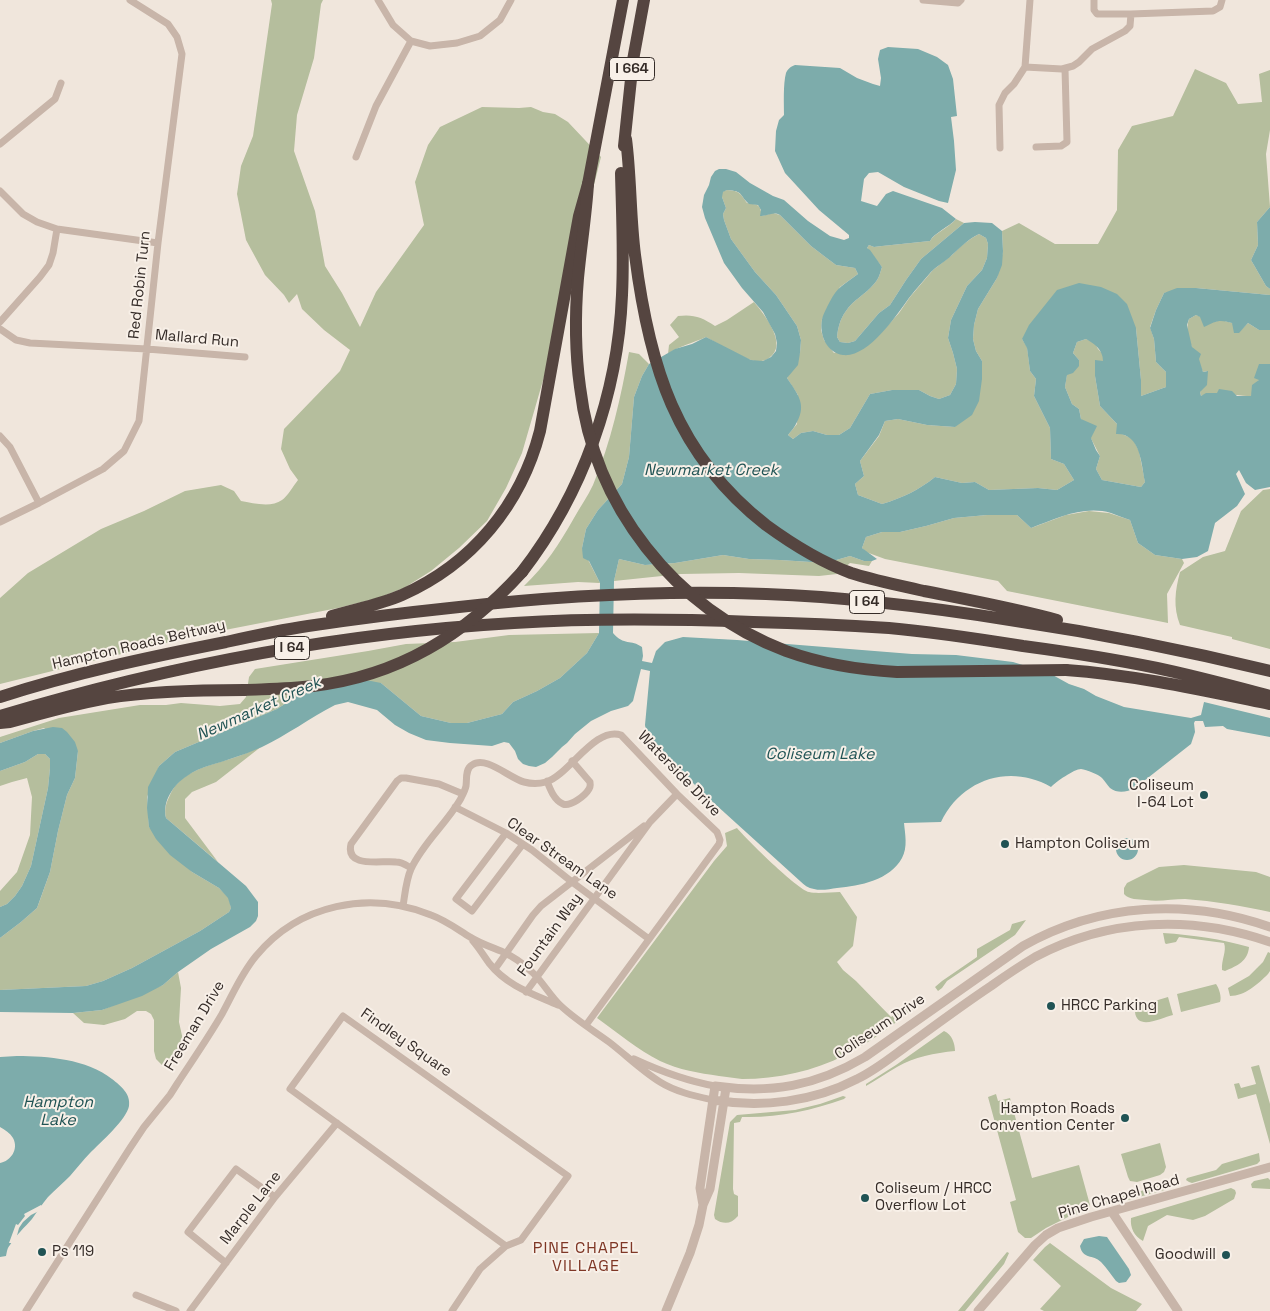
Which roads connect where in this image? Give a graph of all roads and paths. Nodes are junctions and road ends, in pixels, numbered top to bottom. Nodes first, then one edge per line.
1 (130, 0) edge
2 (378, 0) edge
3 (511, 0) edge
4 (623, 0) edge
5 (644, 0) edge
6 (923, 0) edge
7 (1030, 0) edge
8 (1094, 0) edge
9 (934, 1) edge
10 (960, 1) edge
11 (1221, 4) edge
12 (1131, 14) junction
13 (411, 41) junction
14 (1025, 67) junction
15 (1065, 69) junction
16 (61, 83) dead end
17 (626, 139) junction
18 (0, 144) edge
19 (1036, 147) dead end
20 (1000, 148) dead end
21 (356, 157) dead end
22 (588, 184) junction
23 (0, 191) edge
24 (57, 228) junction
25 (158, 243) junction
26 (0, 322) edge
27 (0, 329) edge
28 (147, 349) junction
29 (246, 357) dead end
30 (0, 436) edge
31 (39, 503) junction
32 (0, 522) edge
33 (286, 630) junction
34 (1118, 638) junction
35 (1270, 671) edge
36 (1270, 696) edge
37 (0, 697) edge
38 (1270, 704) edge
39 (0, 716) edge
40 (0, 723) edge
41 (572, 762) junction
42 (547, 781) junction
43 (463, 794) junction
44 (677, 794) junction
45 (455, 807) junction
46 (650, 822) junction
47 (506, 834) junction
48 (522, 844) junction
49 (412, 868) junction
50 (572, 882) junction
51 (594, 898) junction
52 (403, 906) junction
53 (1270, 927) edge
54 (649, 938) junction
55 (472, 939) junction
56 (1270, 942) edge
57 (506, 954) junction
58 (495, 969) junction
59 (537, 977) junction
60 (526, 992) junction
61 (561, 1006) junction
62 (586, 1025) junction
63 (625, 1054) junction
64 (715, 1086) junction
65 (726, 1088) junction
66 (713, 1100) junction
67 (724, 1102) junction
68 (337, 1123) junction
69 (1270, 1168) edge
70 (276, 1197) junction
71 (703, 1204) junction
72 (1112, 1212) junction
73 (506, 1246) junction
74 (226, 1263) junction
75 (136, 1295) dead end
76 (26, 1311) edge
77 (176, 1311) edge
78 (190, 1311) edge
79 (452, 1311) edge
80 (666, 1311) edge
81 (978, 1311) edge
82 (1178, 1311) edge

1 - 25 street, Red Robin Turn
2 - 13 street
3 - 13 street
4 - 22 highway, I 664
5 - 17 highway, I 664
6 - 9 street
7 - 14 street
8 - 12 street
9 - 10 street
11 - 12 street
12 - 15 street
13 - 21 street
14 - 15 street
14 - 20 street
15 - 19 street
16 - 18 street
17 - 34 highway
17 - 40 highway, bridge
22 - 33 highway, bridge
22 - 38 highway, bridge
23 - 24 street
24 - 25 street
24 - 26 street
25 - 28 street, Red Robin Turn
27 - 28 street, Mallard Run
28 - 29 street, Mallard Run
28 - 31 street, Red Robin Turn
30 - 31 street
31 - 32 street, Red Robin Turn
33 - 34 highway, I 64
33 - 37 highway, Hampton Roads Beltway / I 64
34 - 35 highway, I 64
36 - 39 highway, I 64
41 - 42 street, Waterside Drive
41 - 42 street
41 - 44 street, Waterside Drive
42 - 43 street
43 - 45 street
43 - 49 street
44 - 46 street, Fountain Way
44 - 54 street, Waterside Drive
45 - 47 street, Clear Stream Lane
45 - 49 street
46 - 50 street, Fountain Way
46 - 51 street, Fountain Way
47 - 48 street, Clear Stream Lane
47 - 48 street
48 - 50 street, Clear Stream Lane
49 - 52 street
50 - 51 street, Clear Stream Lane
50 - 57 street, Fountain Way
51 - 54 street, Clear Stream Lane
51 - 59 street, Fountain Way
52 - 55 street, Freeman Drive
52 - 76 street, Freeman Drive
53 - 65 street, Coliseum Drive
54 - 62 street, Waterside Drive
55 - 57 street, Freeman Drive
55 - 58 street, Freeman Drive
56 - 67 street, Coliseum Drive
57 - 58 street, Fountain Way
57 - 59 street, Freeman Drive
58 - 60 street, Freeman Drive
59 - 60 street, Fountain Way
59 - 61 street, Freeman Drive
60 - 61 street, Freeman Drive
61 - 62 street, Freeman Drive
62 - 63 street, Freeman Drive
63 - 64 street, Coliseum Drive
63 - 66 street, Coliseum Drive
64 - 65 street, Coliseum Drive
64 - 66 street
65 - 67 street
66 - 67 street, Coliseum Drive
66 - 71 street
67 - 71 street
68 - 70 street, Marple Lane
68 - 73 street, Findley Square
68 - 73 street, Findley Square
69 - 72 street, Pine Chapel Road
70 - 74 street, Marple Lane
70 - 74 street
71 - 80 street
72 - 81 street, Pine Chapel Road
72 - 82 street
73 - 79 street
74 - 78 street, Marple Lane
75 - 77 street

